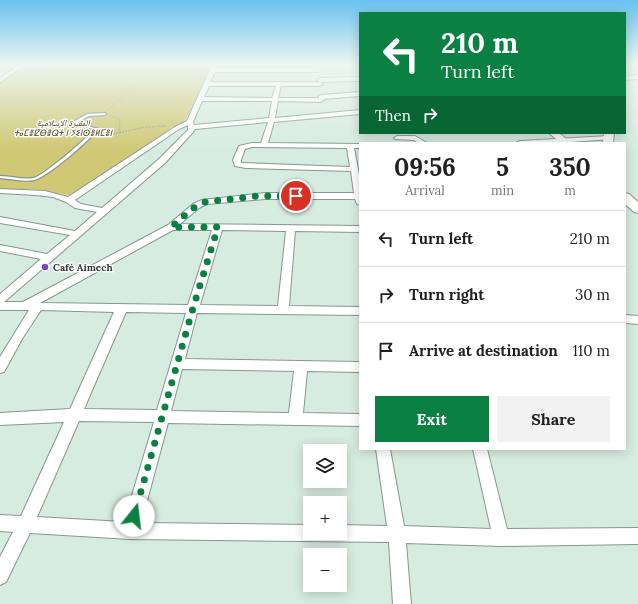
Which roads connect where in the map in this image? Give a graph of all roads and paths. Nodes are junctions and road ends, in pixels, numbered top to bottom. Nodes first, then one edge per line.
1 (127, 93) edge
2 (203, 93) edge
3 (234, 93) edge
4 (255, 93) edge
5 (277, 93) edge
6 (321, 93) edge
7 (359, 94) edge
8 (321, 98) junction
9 (200, 99) junction
10 (275, 99) junction
11 (359, 112) edge
12 (104, 114) junction
13 (323, 115) junction
14 (272, 119) junction
15 (191, 124) junction
16 (168, 126) dead end
17 (119, 133) junction
18 (554, 134) edge
19 (90, 137) junction
20 (397, 138) edge
21 (609, 138) edge
22 (564, 141) edge
23 (422, 142) edge
24 (542, 142) edge
25 (264, 145) junction
26 (350, 146) junction
27 (359, 146) edge
28 (354, 169) junction
29 (0, 177) edge
30 (626, 188) edge
31 (0, 191) edge
32 (359, 193) edge
33 (359, 198) edge
34 (626, 198) edge
35 (638, 199) edge
36 (69, 200) junction
37 (638, 209) edge
38 (104, 211) junction
39 (0, 220) edge
40 (171, 227) junction
41 (218, 227) junction
42 (291, 228) junction
43 (359, 229) edge
44 (78, 234) junction
45 (0, 248) edge
46 (50, 258) junction
47 (0, 286) edge
48 (13, 290) junction
49 (0, 300) edge
50 (0, 306) edge
51 (24, 306) junction
52 (38, 306) junction
53 (122, 307) junction
54 (193, 308) junction
55 (283, 310) junction
56 (359, 311) edge
57 (626, 319) edge
58 (638, 320) edge
59 (177, 364) junction
60 (301, 366) junction
61 (359, 366) edge
62 (0, 368) edge
63 (74, 415) junction
64 (162, 416) junction
65 (0, 419) edge
66 (295, 419) junction
67 (359, 420) edge
68 (383, 450) edge
69 (480, 450) edge
70 (0, 523) edge
71 (26, 524) junction
72 (130, 531) junction
73 (397, 534) junction
74 (638, 536) edge
75 (502, 538) junction
76 (0, 576) edge
77 (402, 604) edge

1 - 12 path
2 - 9 street
3 - 9 street
4 - 10 street
5 - 10 street
6 - 8 street
7 - 8 street
8 - 10 street
8 - 13 street
9 - 15 street
10 - 14 street
11 - 13 street
12 - 17 path
12 - 19 lane
13 - 14 street
14 - 15 street
14 - 25 street
15 - 36 street
15 - 38 street
16 - 17 path
17 - 19 path
18 - 22 street
19 - 29 lane
20 - 23 street
21 - 22 street
22 - 24 street
25 - 26 street
25 - 28 street
26 - 27 street
26 - 28 street
28 - 32 street
30 - 35 main road
31 - 36 street
33 - 40 street
34 - 37 main road
36 - 38 street
38 - 44 street
39 - 44 street
40 - 41 street
40 - 51 street
41 - 42 street
41 - 54 street
42 - 43 street
42 - 55 street
44 - 46 street
45 - 46 street
46 - 48 street
47 - 48 street
48 - 49 street
50 - 51 street
51 - 52 street
52 - 53 street
52 - 62 street
53 - 54 street
53 - 63 street
54 - 55 street
54 - 59 street
55 - 56 street
57 - 58 street
59 - 60 street
59 - 64 street
60 - 61 street
60 - 66 street
63 - 64 street
63 - 65 street
63 - 71 street
64 - 66 street
64 - 72 street
66 - 67 street
68 - 73 street
69 - 75 street
70 - 71 street
71 - 72 street
71 - 76 street
72 - 73 street
73 - 75 street
73 - 77 street
74 - 75 street

